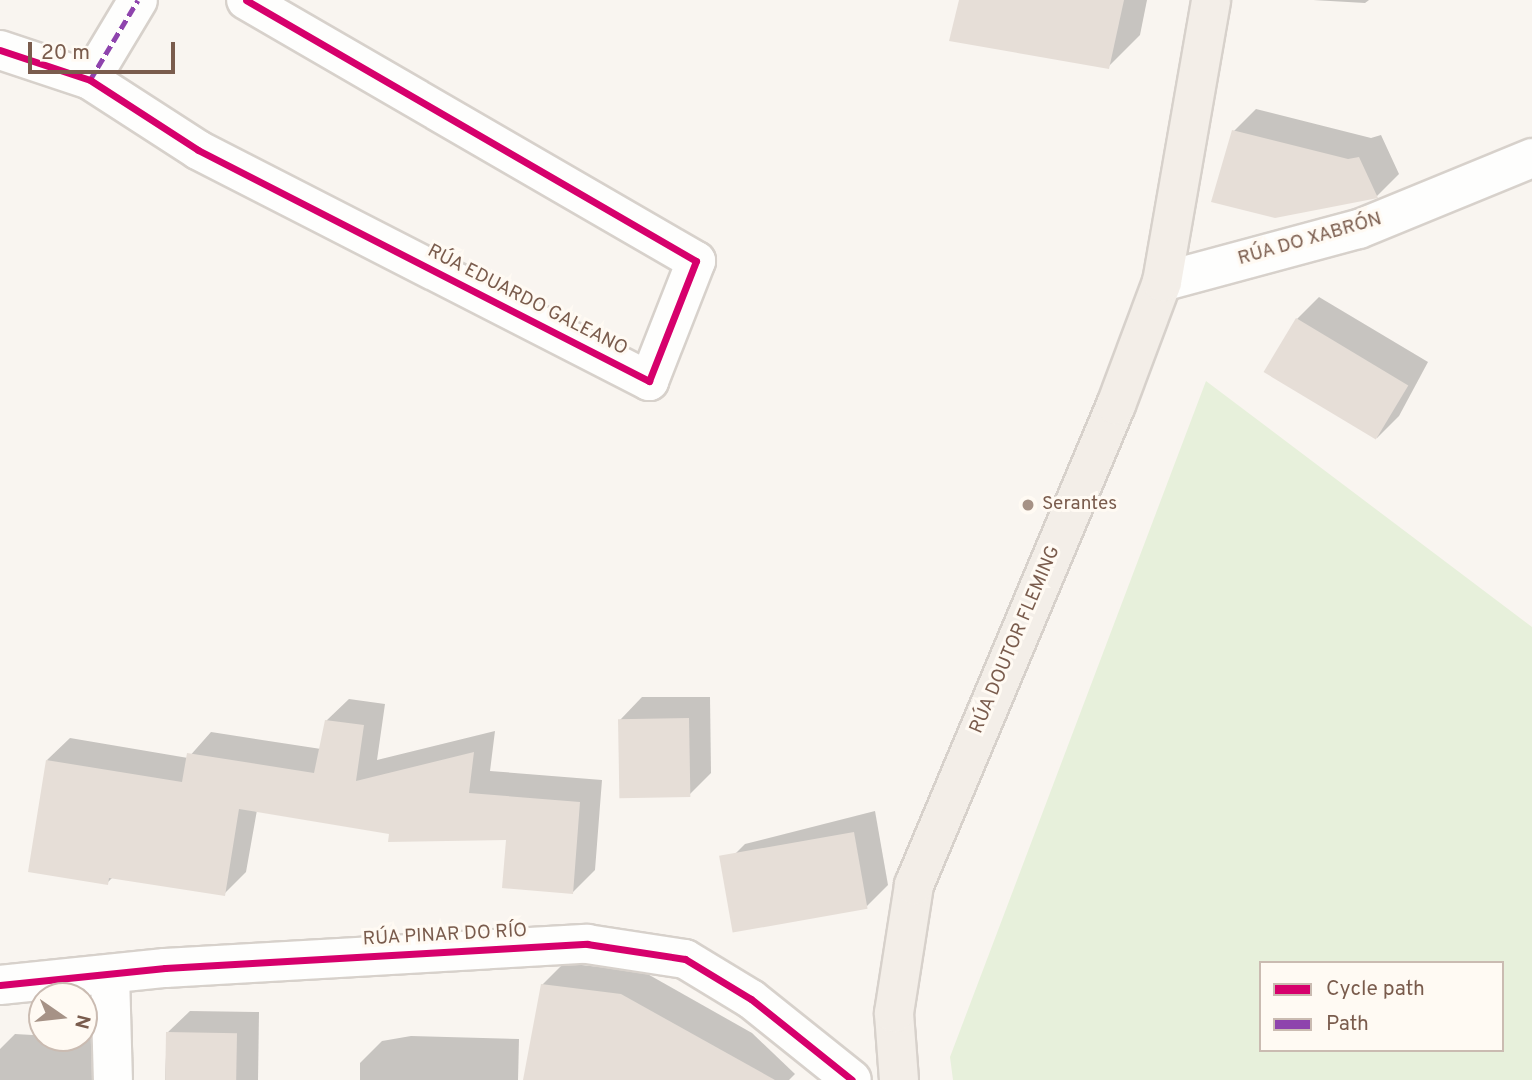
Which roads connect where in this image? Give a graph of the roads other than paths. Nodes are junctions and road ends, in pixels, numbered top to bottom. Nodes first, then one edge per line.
1 (138, 0) edge
2 (246, 0) edge
3 (1211, 0) edge
4 (0, 50) edge
5 (90, 80) junction
6 (1532, 158) edge
7 (1162, 282) junction
8 (110, 975) junction
9 (0, 985) edge
10 (113, 1080) edge
11 (852, 1080) edge
12 (899, 1080) edge

1 - 5 street
2 - 5 street, RÚA EDUARDO GALEANO
3 - 7 main road, RÚA DOUTOR FLEMING
4 - 5 street, RÚA EDUARDO GALEANO
6 - 7 street, RÚA DO XABRÓN
7 - 12 main road, RÚA DOUTOR FLEMING
8 - 9 street, RÚA PINAR DO RÍO
8 - 10 street
8 - 11 street, RÚA PINAR DO RÍO

